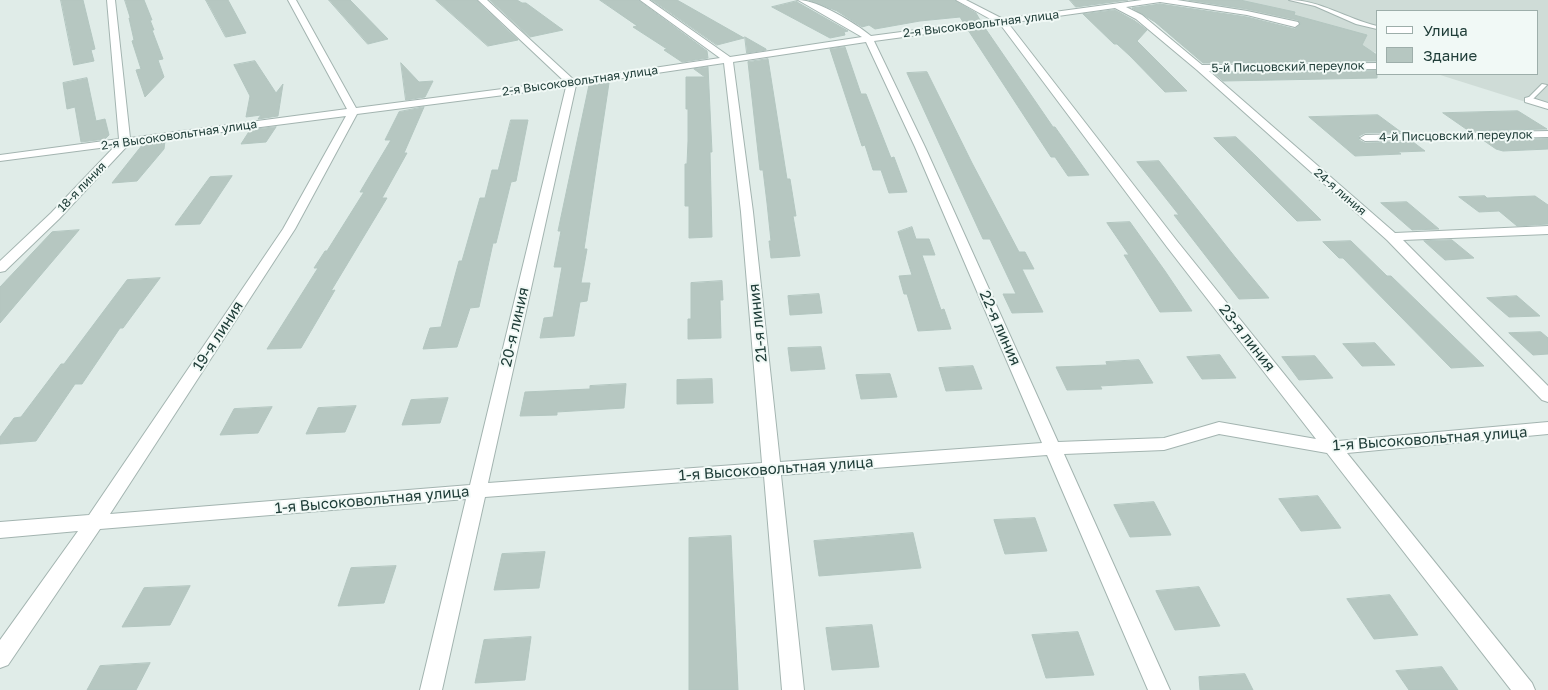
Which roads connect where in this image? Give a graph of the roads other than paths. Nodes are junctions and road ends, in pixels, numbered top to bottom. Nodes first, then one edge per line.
1 (111, 0) edge
2 (292, 0) edge
3 (482, 0) edge
4 (644, 0) edge
5 (802, 0) edge
6 (960, 0) edge
7 (1160, 0) edge
8 (1290, 0) edge
9 (1117, 6) junction
10 (1003, 22) junction
11 (1295, 24) dead end
12 (1376, 28) edge
13 (870, 39) junction
14 (728, 60) junction
15 (1376, 66) edge
16 (1200, 68) junction
17 (572, 83) junction
18 (1544, 85) dead end
19 (1529, 100) joint
20 (1548, 106) edge
21 (353, 112) junction
22 (1548, 134) edge
23 (1365, 138) dead end
24 (125, 142) junction
25 (0, 158) edge
26 (1548, 230) edge
27 (1392, 237) junction
28 (0, 268) edge
29 (1548, 396) edge
30 (1548, 428) edge
31 (1052, 448) junction
32 (1334, 448) junction
33 (772, 469) junction
34 (476, 491) junction
35 (93, 524) junction
36 (0, 530) edge
37 (0, 658) edge
38 (431, 690) edge
39 (793, 690) edge
40 (1159, 690) edge
41 (1524, 690) edge

1 - 24 street
2 - 21 street
3 - 17 street
4 - 14 street
5 - 13 street
6 - 10 street, 23-я линия
7 - 9 street, 2-я Высоковольтная улица
7 - 11 street, 2-я Высоковольтная улица
8 - 12 lane
9 - 10 street, 2-я Высоковольтная улица
9 - 16 street, 24-я линия
10 - 13 street, 2-я Высоковольтная улица
10 - 32 street, 23-я линия
13 - 14 street, 2-я Высоковольтная улица
13 - 31 street, 22-я линия
14 - 17 street, 2-я Высоковольтная улица
14 - 33 street, 21-я линия
15 - 16 street, 5-й Писцовский переулок
16 - 27 street, 24-я линия
17 - 21 street, 2-я Высоковольтная улица
17 - 34 street, 20-я линия
18 - 19 lane
19 - 20 street
21 - 24 street, 2-я Высоковольтная улица
21 - 35 street, 19-я линия
22 - 23 street, 4-й Писцовский переулок
24 - 25 street, 2-я Высоковольтная улица
24 - 28 street, 18-я линия
26 - 27 street
27 - 29 street, 24-я линия
30 - 32 street, 1-я Высоковольтная улица
31 - 32 street, 1-я Высоковольтная улица
31 - 33 street, 1-я Высоковольтная улица
31 - 40 street, 22-я линия
32 - 41 street, 23-я линия
33 - 34 street, 1-я Высоковольтная улица
33 - 39 street, 21-я линия
34 - 35 street, 1-я Высоковольтная улица
34 - 38 street, 20-я линия
35 - 36 street, 1-я Высоковольтная улица
35 - 37 street, 19-я линия

